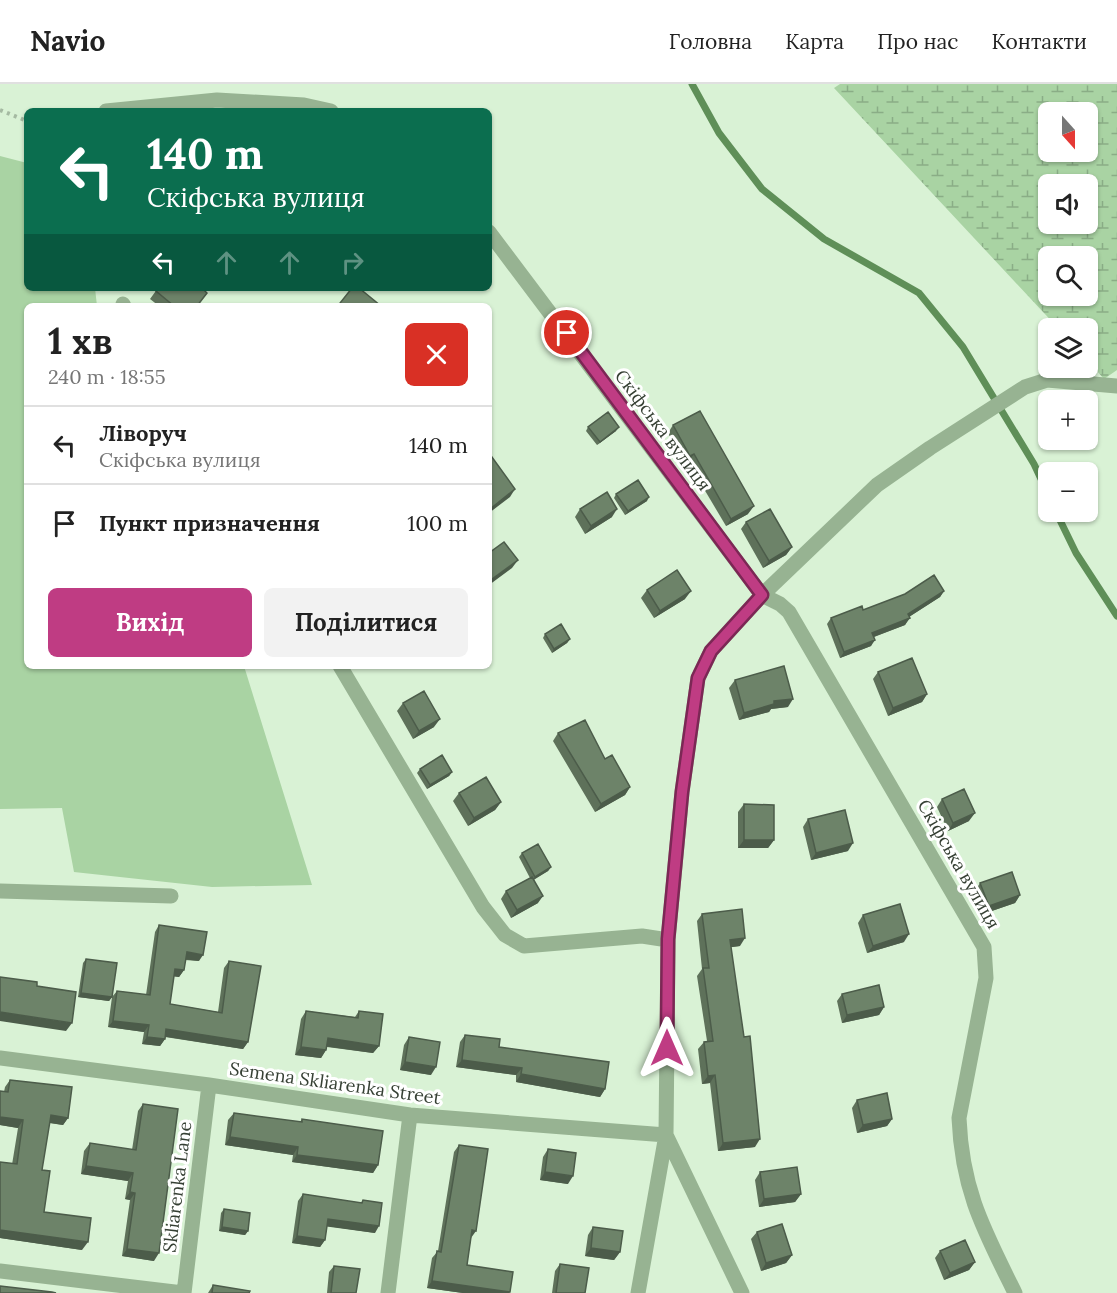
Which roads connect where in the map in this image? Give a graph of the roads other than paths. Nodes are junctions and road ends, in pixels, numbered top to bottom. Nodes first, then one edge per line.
1 (136, 108) edge
2 (318, 108) edge
3 (492, 236) edge
4 (1117, 386) edge
5 (762, 595) junction
6 (342, 669) edge
7 (0, 891) edge
8 (171, 896) dead end
9 (668, 939) junction
10 (0, 1058) edge
11 (209, 1085) junction
12 (410, 1115) junction
13 (666, 1135) junction
14 (0, 1272) edge
15 (184, 1293) edge
16 (388, 1293) edge
17 (638, 1293) edge
18 (742, 1293) edge
19 (1015, 1293) edge

1 - 2 street
3 - 5 street, Скіфська вулиця
4 - 5 street
5 - 9 street
5 - 19 street, Скіфська вулиця
6 - 9 street
7 - 8 street
9 - 13 street
10 - 11 street, Semena Skliarenka Street
11 - 12 street, Semena Skliarenka Street
11 - 15 street, Skliarenka Lane
12 - 13 street, Semena Skliarenka Street
12 - 16 street
13 - 17 street
13 - 18 street
14 - 15 street

